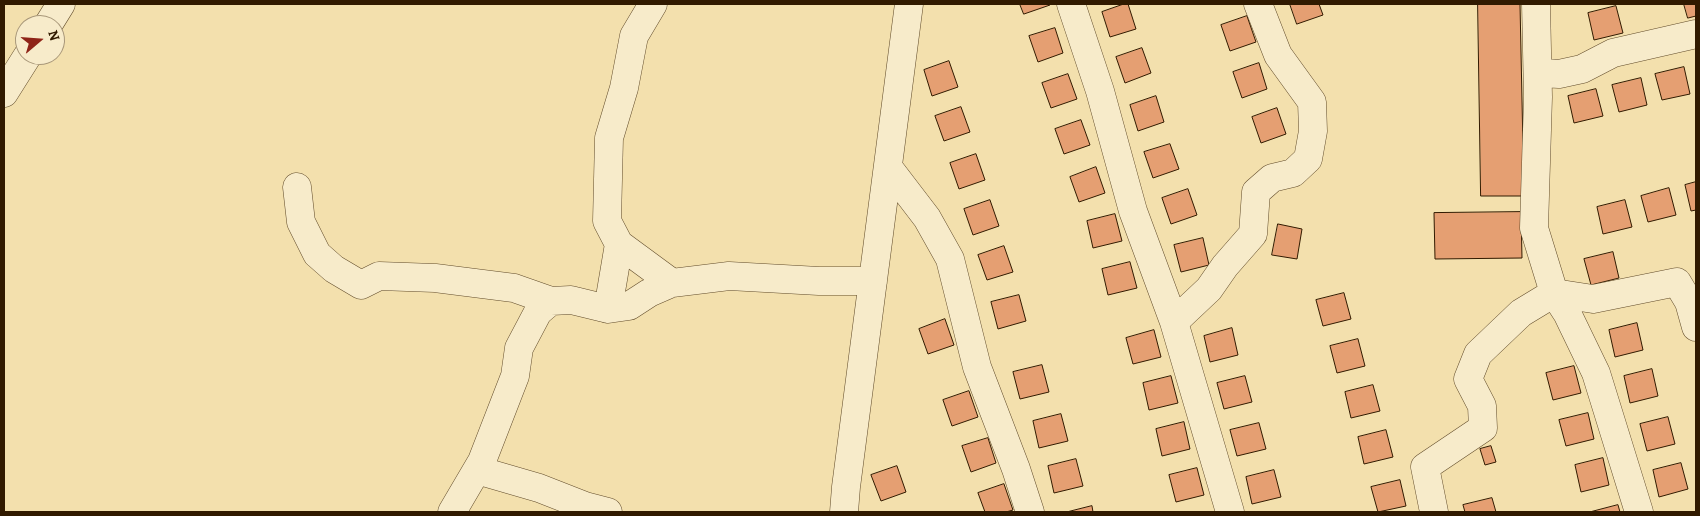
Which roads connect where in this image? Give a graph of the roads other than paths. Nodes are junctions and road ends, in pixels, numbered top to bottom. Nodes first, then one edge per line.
1 (61, 4) edge
2 (653, 4) edge
3 (909, 4) edge
4 (1072, 4) edge
5 (1258, 4) edge
6 (1536, 4) edge
7 (54, 15) edge
8 (1696, 34) edge
9 (22, 65) edge
10 (1542, 73) dead end
11 (4, 94) edge
12 (888, 167) junction
13 (297, 187) dead end
14 (619, 244) junction
15 (873, 281) junction
16 (672, 283) junction
17 (1554, 293) junction
18 (551, 301) junction
19 (608, 309) junction
20 (1174, 322) junction
21 (1696, 327) edge
22 (477, 470) junction
23 (452, 512) edge
24 (608, 512) edge
25 (844, 512) edge
26 (1030, 512) edge
27 (1230, 512) edge
28 (1434, 512) edge
29 (1639, 512) edge

1 - 7 street
2 - 14 street
3 - 12 street
4 - 20 street
5 - 20 street
6 - 17 street
8 - 10 street
9 - 11 street
12 - 15 street
12 - 26 street
13 - 18 street
14 - 16 street
14 - 19 street
15 - 16 street
15 - 25 street
16 - 19 street
17 - 21 street
17 - 28 street
17 - 29 street
18 - 19 street
18 - 22 street
20 - 27 street
22 - 23 street
22 - 24 street

